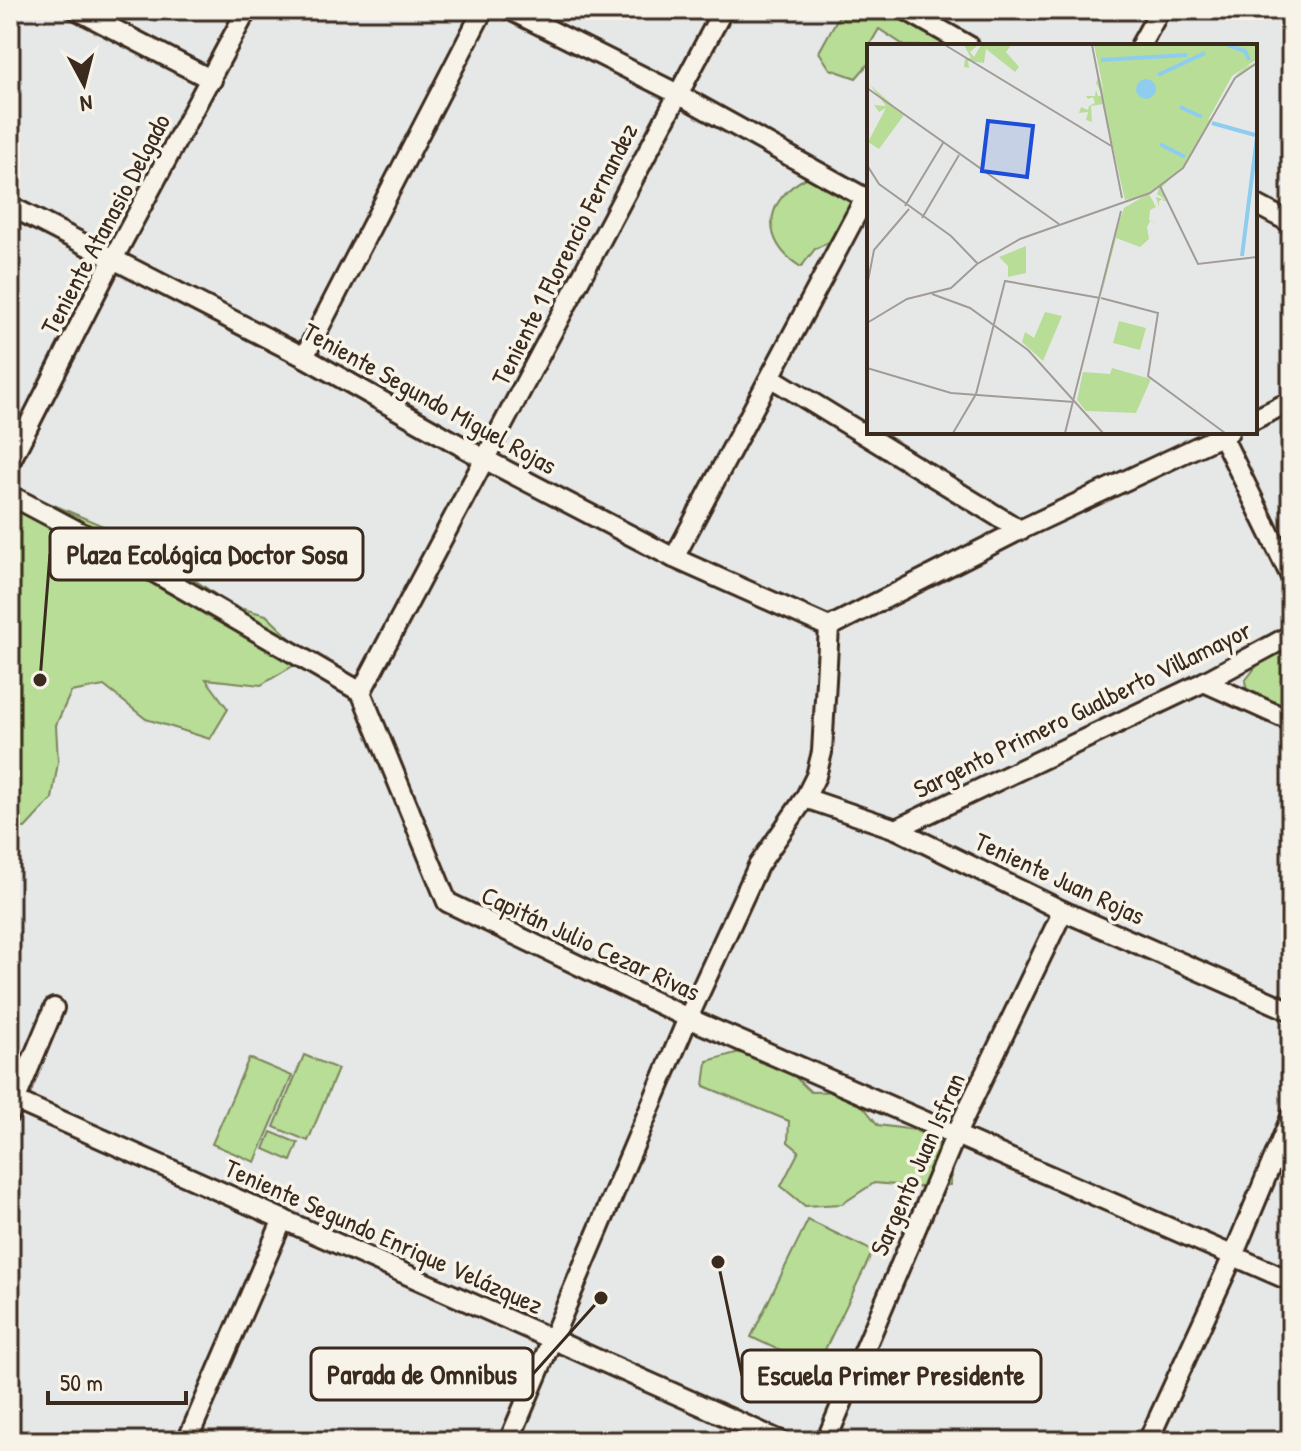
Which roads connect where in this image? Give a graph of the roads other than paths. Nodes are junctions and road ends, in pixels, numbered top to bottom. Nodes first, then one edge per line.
1 (77, 10) edge
2 (247, 10) edge
3 (483, 10) edge
4 (510, 10) edge
5 (723, 10) edge
6 (906, 10) edge
7 (1160, 10) edge
8 (966, 44) edge
9 (1141, 44) edge
10 (212, 80) junction
11 (676, 93) junction
12 (867, 199) edge
13 (1257, 205) edge
14 (10, 206) edge
15 (1291, 223) edge
16 (113, 259) junction
17 (304, 357) junction
18 (772, 378) junction
19 (1291, 401) edge
20 (1257, 418) edge
21 (1222, 434) edge
22 (1224, 434) edge
23 (486, 460) junction
24 (10, 462) edge
25 (10, 495) edge
26 (1020, 530) junction
27 (674, 558) junction
28 (1291, 577) edge
29 (829, 627) junction
30 (1291, 635) edge
31 (1204, 682) junction
32 (361, 692) junction
33 (1291, 721) edge
34 (805, 798) junction
35 (896, 829) junction
36 (1063, 911) junction
37 (54, 1008) dead end
38 (1291, 1011) edge
39 (688, 1018) junction
40 (12, 1104) edge
41 (1291, 1117) edge
42 (956, 1134) junction
43 (283, 1219) junction
44 (1233, 1256) junction
45 (1291, 1281) edge
46 (553, 1339) junction
47 (187, 1441) edge
48 (509, 1441) edge
49 (781, 1441) edge
50 (826, 1441) edge
51 (1148, 1441) edge

1 - 10 street
2 - 10 street, Teniente Atanasio Delgado
3 - 17 street
4 - 11 street
5 - 11 street, Teniente 1 Florencio Fernandez
6 - 8 street
7 - 9 street
10 - 16 street, Teniente Atanasio Delgado
11 - 12 street
11 - 23 street, Teniente 1 Florencio Fernandez
12 - 18 street
13 - 15 street
14 - 16 street, Teniente Segundo Miguel Rojas
16 - 17 street, Teniente Segundo Miguel Rojas
16 - 24 street, Teniente Atanasio Delgado
17 - 23 street, Teniente Segundo Miguel Rojas
18 - 26 street
18 - 27 street
19 - 20 street
21 - 26 street
22 - 28 street
23 - 27 street, Teniente Segundo Miguel Rojas
23 - 32 street, Teniente 1 Florencio Fernandez
25 - 32 street
26 - 29 street
27 - 29 street, Teniente Segundo Miguel Rojas
29 - 34 street
30 - 31 street, Sargento Primero Gualberto Villamayor
31 - 33 street
31 - 35 street, Sargento Primero Gualberto Villamayor
32 - 39 street, Capitán Julio Cezar Rivas
34 - 35 street, Teniente Juan Rojas
34 - 39 street
35 - 36 street, Teniente Juan Rojas
36 - 38 street, Teniente Juan Rojas
36 - 42 street, Sargento Juan Isfran
37 - 40 street
39 - 42 street, Capitán Julio Cezar Rivas
39 - 46 street
40 - 43 street, Teniente Segundo Enrique Velázquez
41 - 44 street
42 - 44 street, Capitán Julio Cezar Rivas
42 - 50 street, Sargento Juan Isfran
43 - 46 street, Teniente Segundo Enrique Velázquez
43 - 47 street
44 - 45 street, Capitán Julio Cezar Rivas
44 - 51 street
46 - 48 street
46 - 49 street, Teniente Segundo Enrique Velázquez

